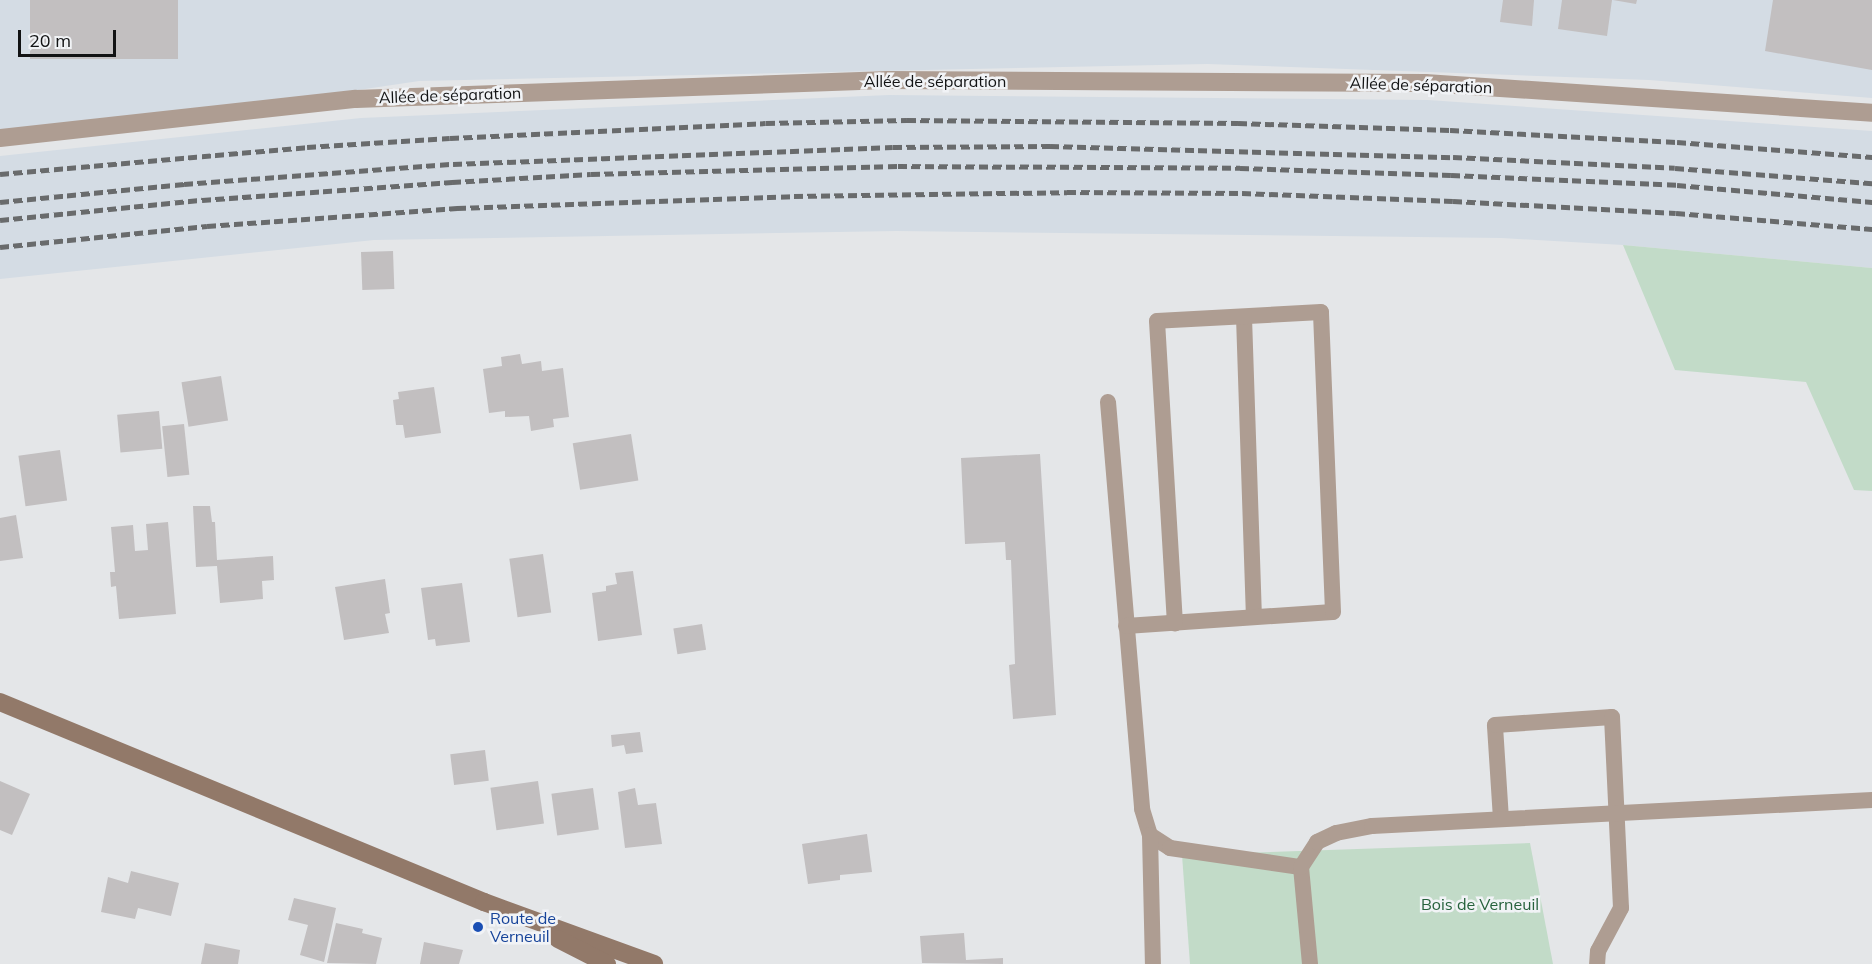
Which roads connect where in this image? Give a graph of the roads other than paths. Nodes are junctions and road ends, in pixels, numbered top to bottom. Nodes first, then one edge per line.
1 (1872, 113) edge
2 (0, 138) edge
3 (1244, 316) junction
4 (1108, 402) dead end
5 (1254, 617) junction
6 (1175, 622) junction
7 (1126, 626) junction
8 (0, 702) edge
9 (1872, 800) edge
10 (1617, 813) junction
11 (1501, 819) junction
12 (1150, 835) junction
13 (1301, 867) junction
14 (484, 902) junction
15 (607, 964) edge
16 (654, 964) edge
17 (1153, 964) edge
18 (1310, 964) edge
19 (1597, 964) edge

1 - 2 street, Allée de séparation
3 - 5 lane
3 - 5 lane
3 - 6 lane
4 - 7 lane
5 - 6 lane
6 - 7 lane
7 - 12 lane
8 - 14 main road
9 - 10 lane
10 - 11 lane
10 - 11 lane
10 - 19 lane
11 - 13 lane
12 - 13 lane
12 - 17 lane
13 - 18 lane
14 - 15 main road
14 - 16 main road

